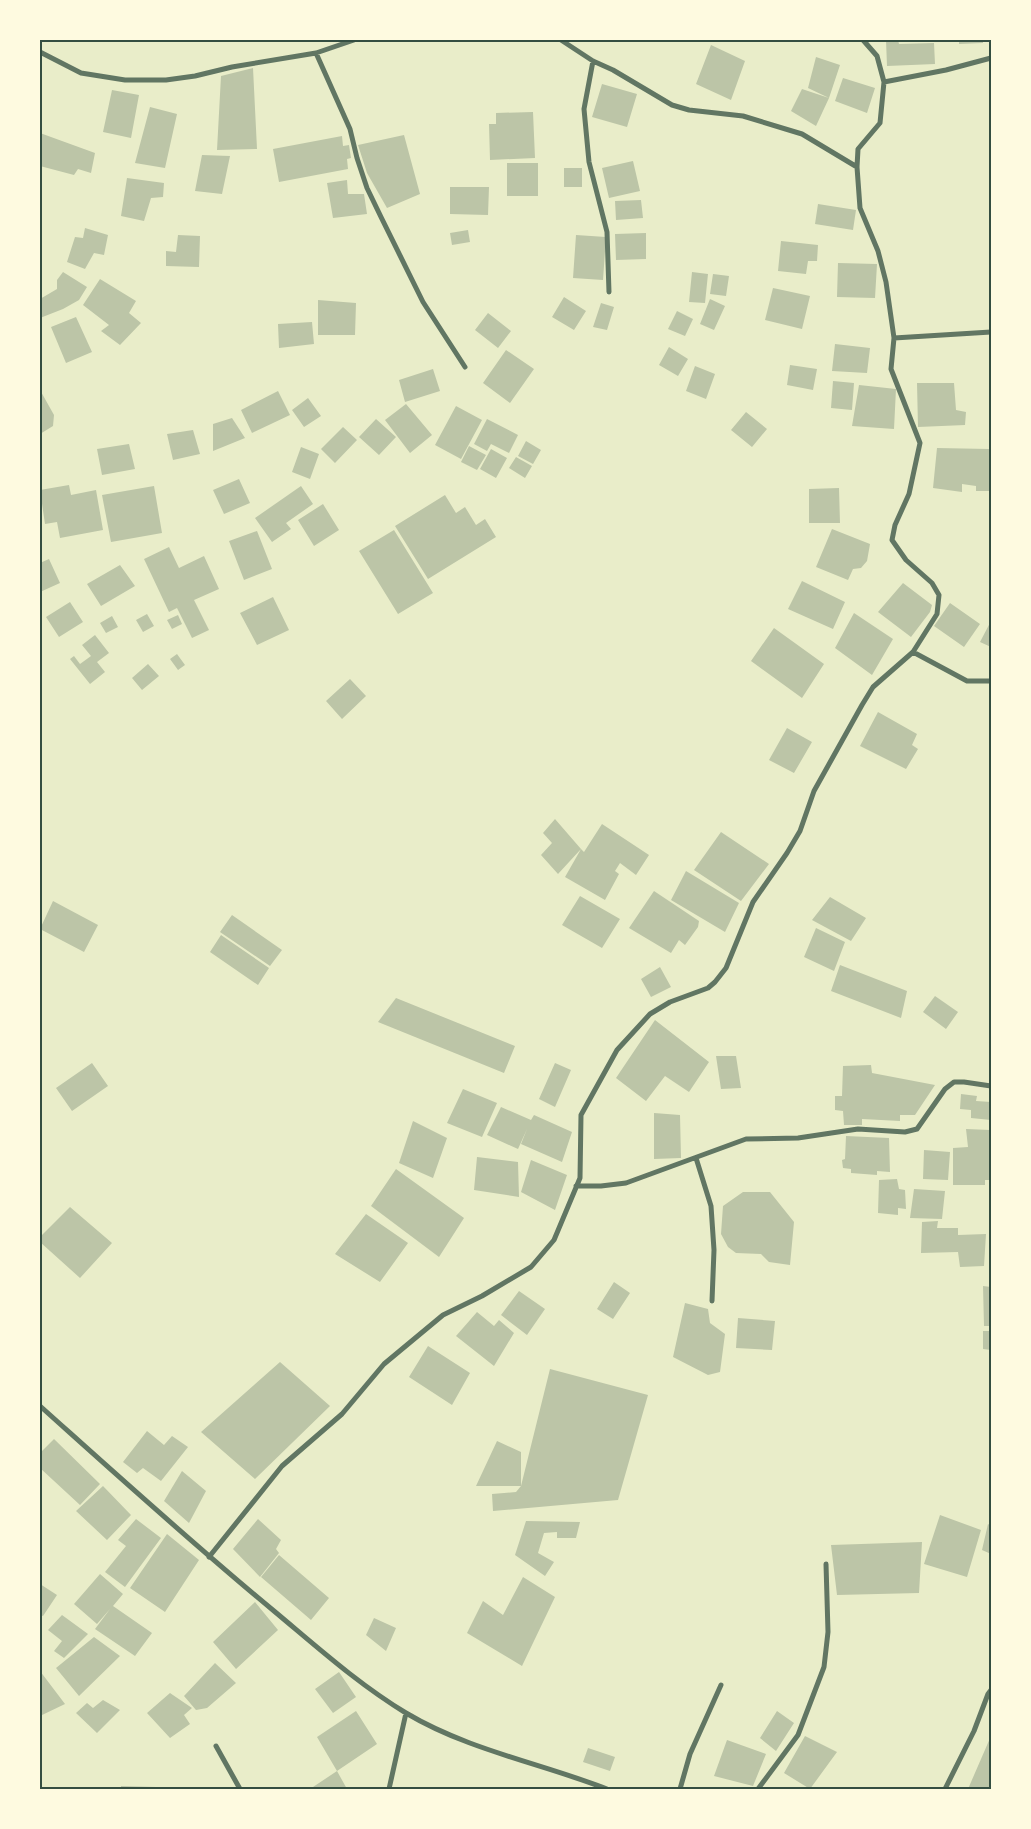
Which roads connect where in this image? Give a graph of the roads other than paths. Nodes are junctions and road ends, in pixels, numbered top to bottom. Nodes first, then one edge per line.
1 (354, 40) edge
2 (561, 40) edge
3 (862, 40) edge
4 (40, 52) edge
5 (316, 53) junction
6 (991, 58) edge
7 (593, 61) junction
8 (884, 82) junction
9 (857, 168) junction
10 (609, 292) dead end
11 (991, 332) edge
12 (894, 338) junction
13 (465, 368) dead end
14 (913, 652) junction
15 (991, 680) edge
16 (991, 1086) edge
17 (696, 1158) junction
18 (576, 1186) junction
19 (712, 1302) dead end
20 (40, 1406) edge
21 (209, 1557) junction
22 (826, 1564) dead end
23 (721, 1685) dead end
24 (991, 1690) edge
25 (406, 1713) junction
26 (216, 1746) dead end
27 (240, 1789) edge
28 (389, 1789) edge
29 (607, 1789) edge
30 (680, 1789) edge
31 (758, 1789) edge
32 (946, 1789) edge

1 - 5 street
2 - 7 street
3 - 8 street
4 - 5 street
5 - 13 street
6 - 8 street
7 - 9 street
7 - 10 street
8 - 9 street
9 - 12 street
11 - 12 street
12 - 14 street
14 - 15 street
14 - 18 street
16 - 17 street
17 - 18 street
17 - 19 street
18 - 21 street
20 - 21 street
21 - 25 street
22 - 31 street
23 - 30 street
24 - 32 street
25 - 28 street
25 - 29 street
26 - 27 street

